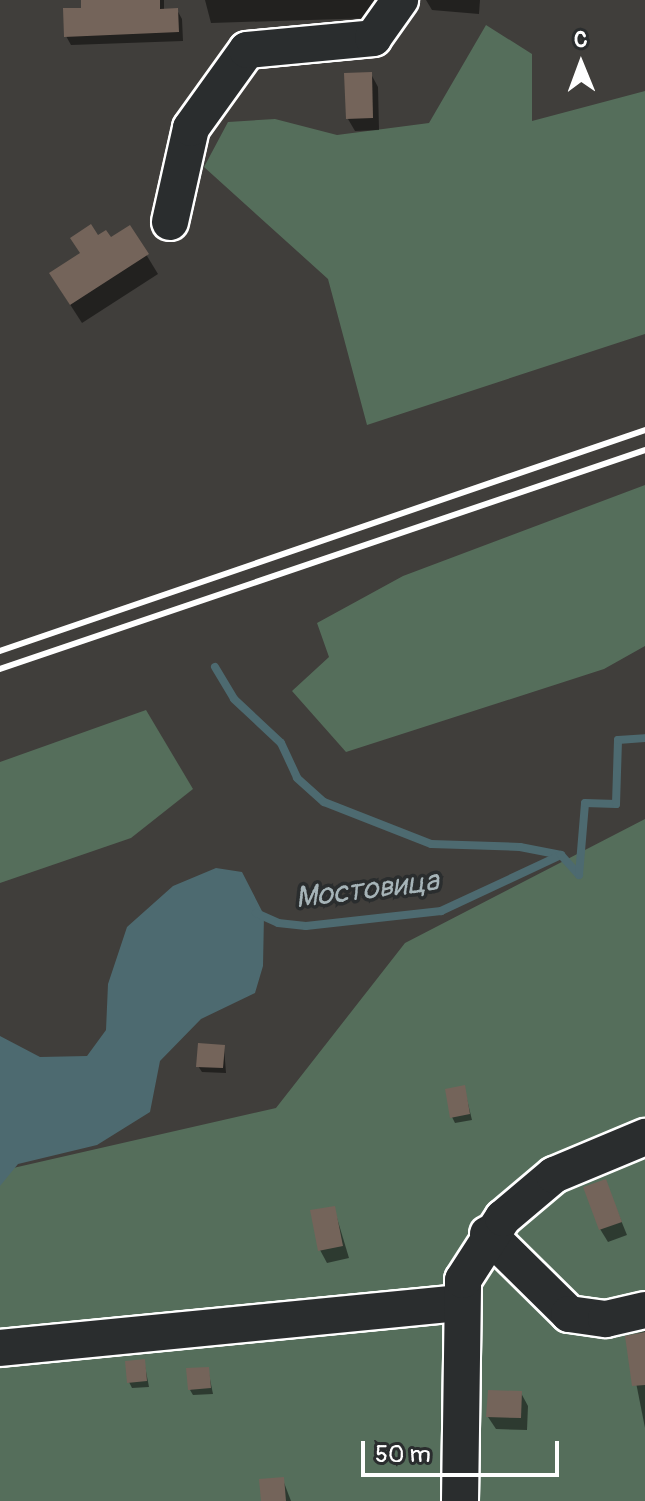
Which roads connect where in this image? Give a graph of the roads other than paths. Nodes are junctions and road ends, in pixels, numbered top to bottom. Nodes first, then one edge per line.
1 (400, 0) edge
2 (170, 222) dead end
3 (645, 1137) edge
4 (488, 1234) junction
5 (461, 1303) junction
6 (645, 1310) edge
7 (0, 1348) edge
8 (460, 1501) edge

1 - 2 street
3 - 4 street
4 - 5 street
4 - 6 street
5 - 7 street
5 - 8 street

